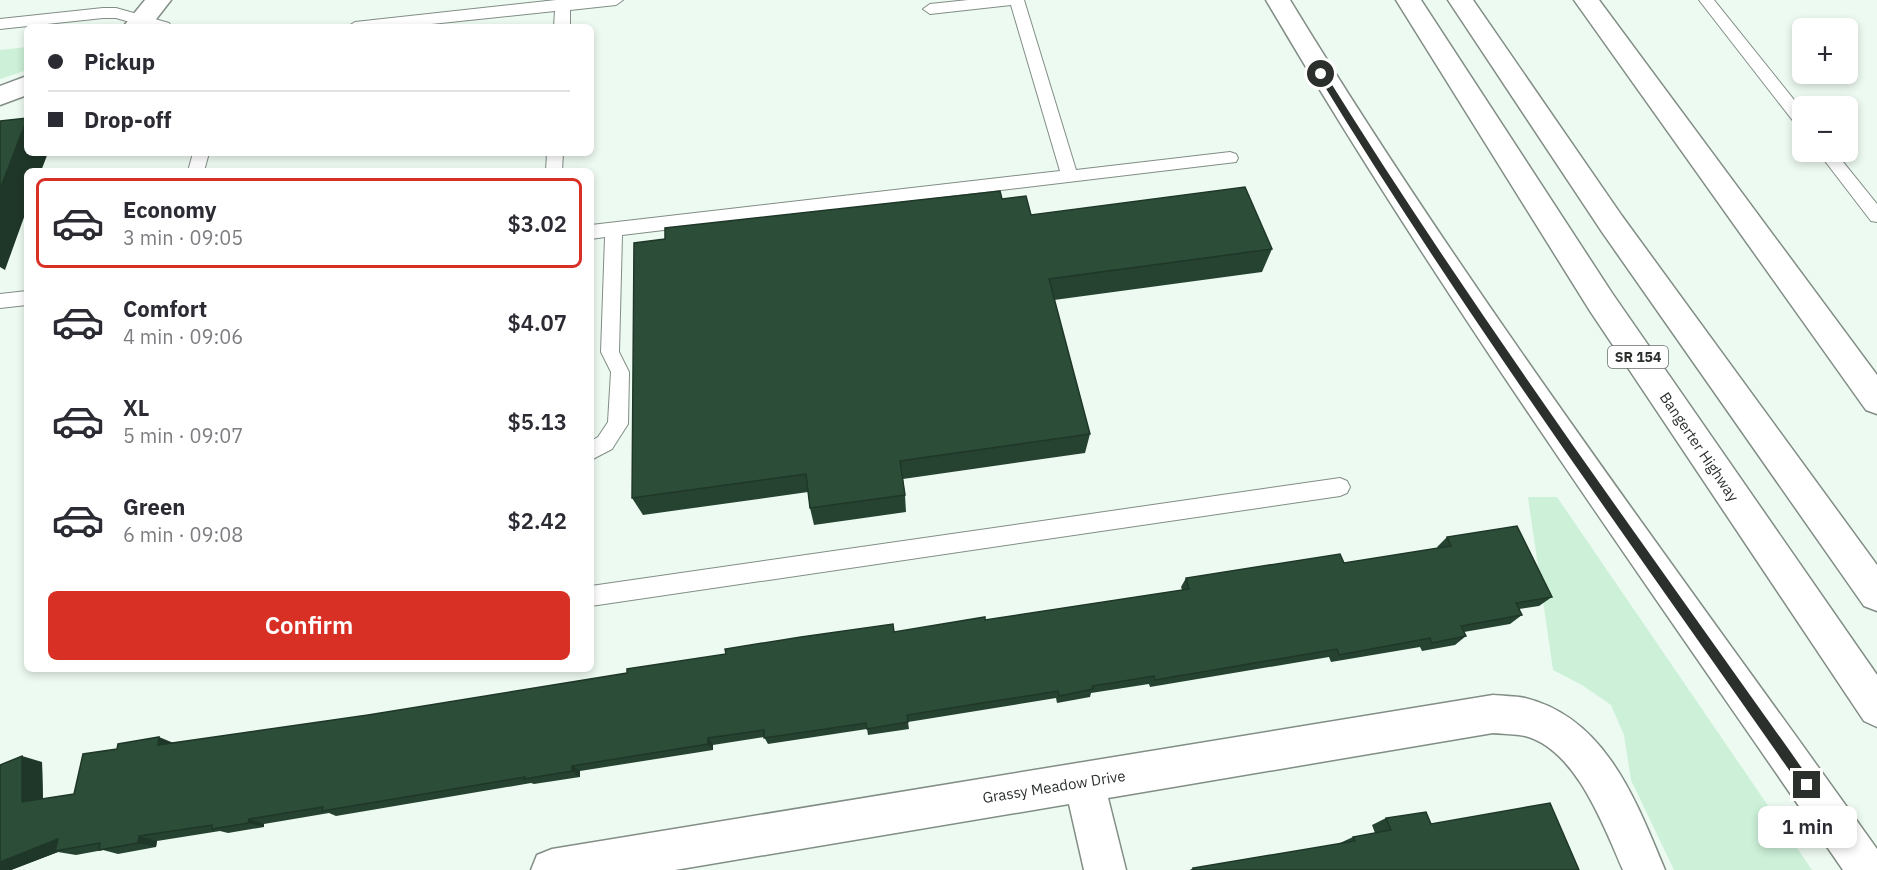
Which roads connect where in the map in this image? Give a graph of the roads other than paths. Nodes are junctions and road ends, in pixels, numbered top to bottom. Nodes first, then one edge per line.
1 (159, 0) edge
2 (608, 0) edge
3 (1015, 0) edge
4 (1278, 0) edge
5 (1408, 0) edge
6 (1460, 0) edge
7 (1586, 0) edge
8 (1706, 0) edge
9 (563, 3) edge
10 (105, 6) edge
11 (930, 9) dead end
12 (0, 24) edge
13 (145, 24) edge
14 (148, 24) edge
15 (381, 24) edge
16 (562, 24) edge
17 (24, 86) edge
18 (0, 96) edge
19 (1792, 108) edge
20 (1230, 158) dead end
21 (1834, 162) edge
22 (1070, 176) junction
23 (1877, 216) edge
24 (614, 230) junction
25 (594, 232) edge
26 (24, 298) edge
27 (0, 301) edge
28 (1877, 400) edge
29 (594, 449) edge
30 (1340, 488) dead end
31 (1877, 594) edge
32 (594, 596) edge
33 (1877, 708) edge
34 (1084, 782) junction
35 (552, 870) edge
36 (1105, 870) edge
37 (1644, 870) edge
38 (1867, 870) edge

1 - 14 main road
2 - 9 lane
3 - 11 lane
3 - 22 lane
4 - 38 main road
5 - 33 main road, Bangerter Highway / SR 154
6 - 31 main road
7 - 28 main road
8 - 19 lane
9 - 15 lane
9 - 16 lane
10 - 12 lane
10 - 13 lane
17 - 18 main road
20 - 22 lane
21 - 23 lane
22 - 24 lane
24 - 25 lane
24 - 29 lane
26 - 27 lane
30 - 32 lane
34 - 35 main road, Grassy Meadow Drive
34 - 36 main road
34 - 37 main road, Grassy Meadow Drive

